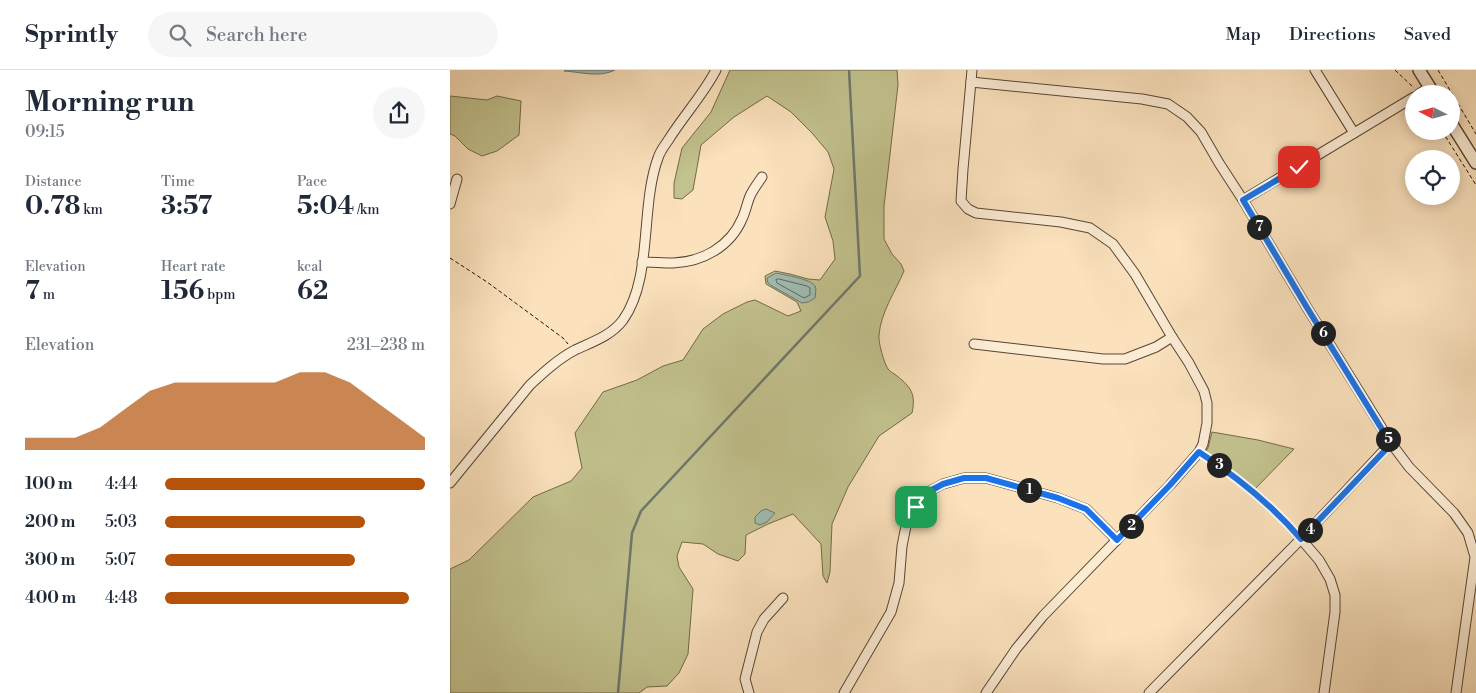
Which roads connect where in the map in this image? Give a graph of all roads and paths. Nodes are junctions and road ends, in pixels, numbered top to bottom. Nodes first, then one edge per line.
1 (716, 70) edge
2 (972, 70) edge
3 (1315, 70) edge
4 (1395, 70) edge
5 (1418, 70) edge
6 (1438, 70) edge
7 (971, 82) junction
8 (1410, 85) dead end
9 (1428, 85) edge
10 (1405, 102) edge
11 (1354, 133) junction
12 (1476, 134) edge
13 (1460, 137) edge
14 (1448, 140) edge
15 (1476, 163) edge
16 (762, 177) dead end
17 (457, 178) dead end
18 (1476, 185) edge
19 (1243, 200) junction
20 (450, 204) edge
21 (450, 258) edge
22 (642, 262) junction
23 (1172, 337) junction
24 (974, 344) dead end
25 (574, 351) junction
26 (1391, 444) junction
27 (1199, 452) junction
28 (450, 483) edge
29 (1301, 539) junction
30 (1117, 540) junction
31 (782, 598) dead end
32 (749, 693) edge
33 (844, 693) edge
34 (986, 693) edge
35 (1149, 693) edge
36 (1324, 693) edge
37 (1456, 693) edge

1 - 22 street
2 - 7 street
3 - 11 street
4 - 8 path
5 - 9 street
6 - 12 path
7 - 19 street
7 - 23 street
10 - 11 street
11 - 19 street
13 - 15 street
14 - 18 path
16 - 22 street
17 - 20 street
19 - 26 street
21 - 25 path
22 - 25 street
23 - 24 street
23 - 27 street
25 - 28 street
26 - 29 street
26 - 37 street
27 - 29 path
27 - 30 street
29 - 35 street
29 - 36 street
30 - 33 street
30 - 34 street
31 - 32 street

